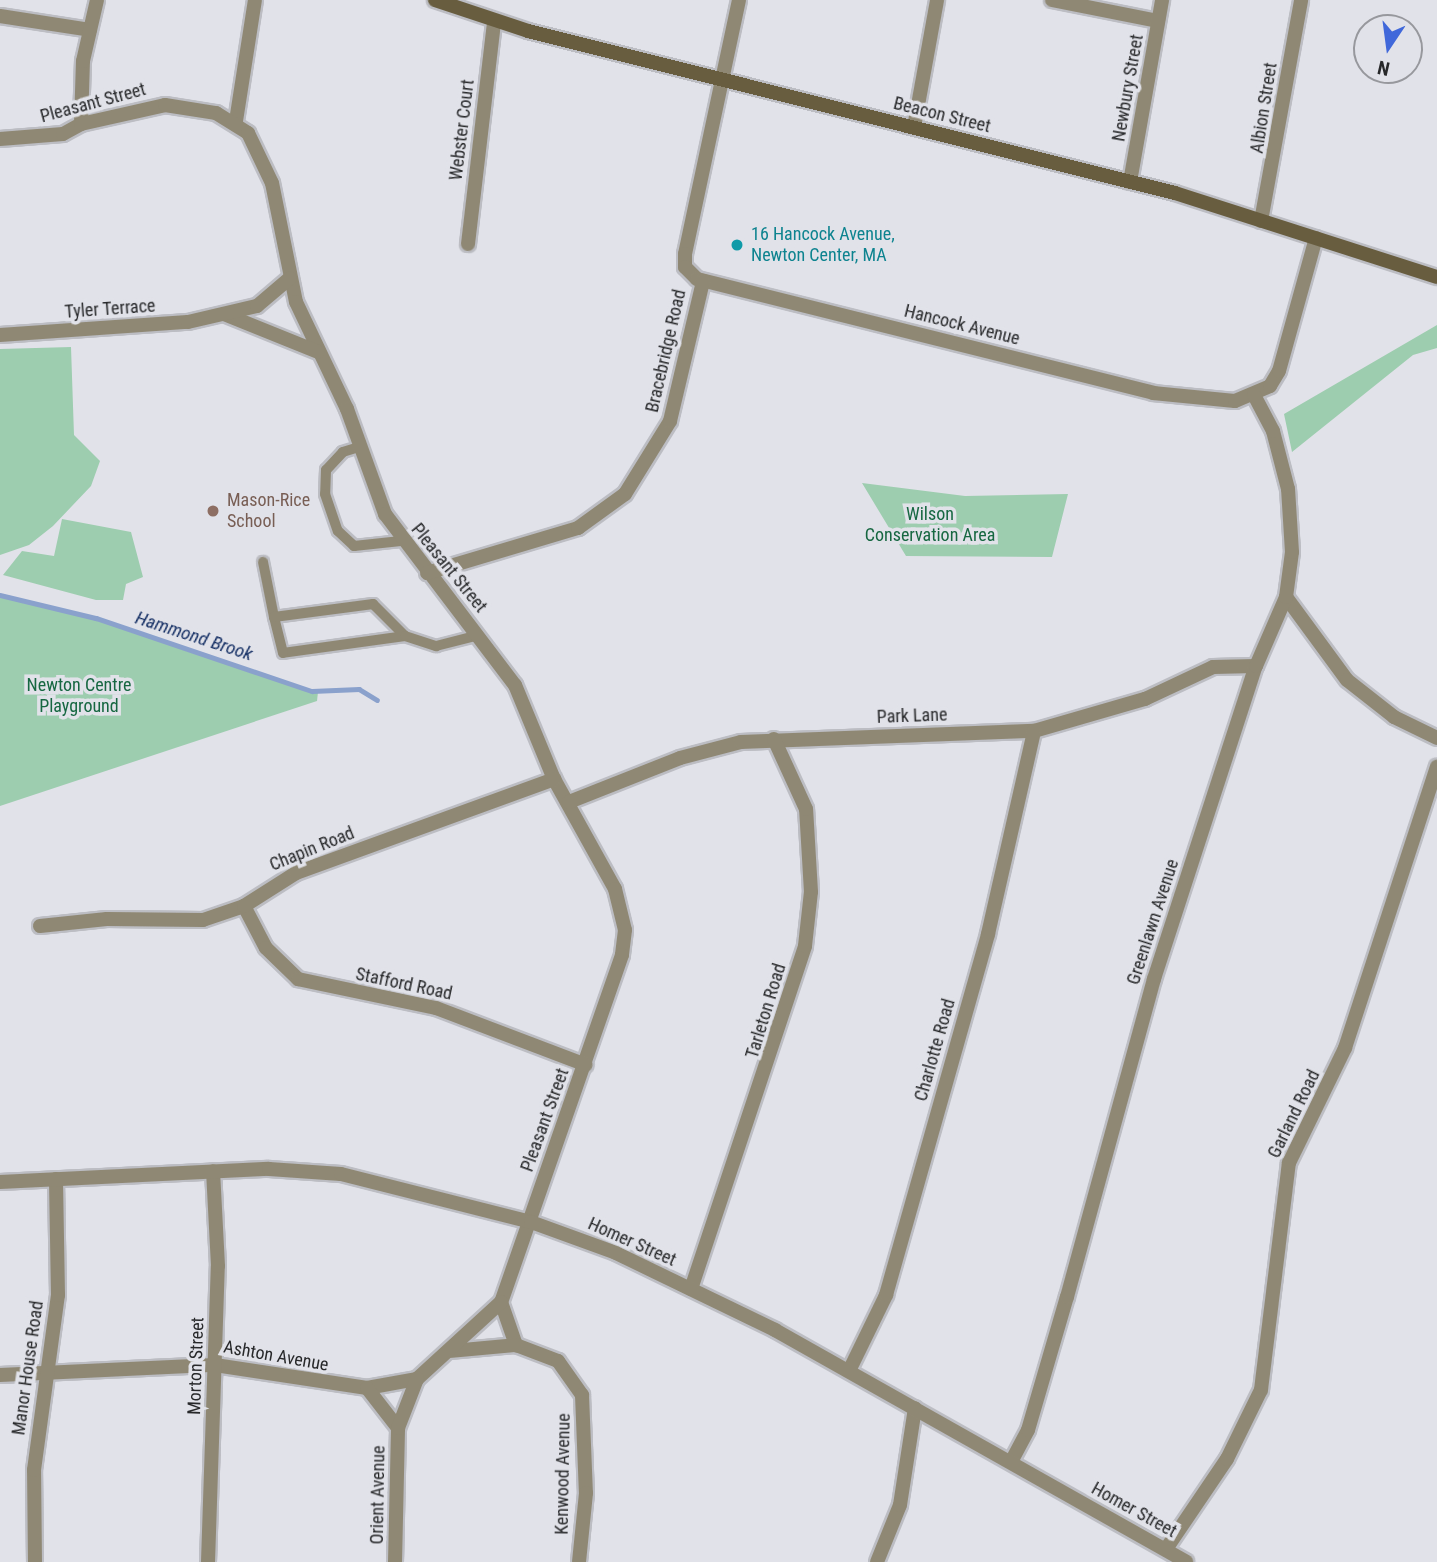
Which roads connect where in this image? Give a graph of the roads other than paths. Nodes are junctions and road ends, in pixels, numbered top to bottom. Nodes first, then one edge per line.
1 (97, 0) edge
2 (255, 0) edge
3 (435, 0) edge
4 (739, 0) edge
5 (937, 0) edge
6 (1052, 0) edge
7 (1162, 0) edge
8 (1301, 0) edge
9 (0, 16) edge
10 (494, 21) junction
11 (1158, 22) junction
12 (90, 30) junction
13 (726, 80) junction
14 (236, 121) junction
15 (81, 124) junction
16 (914, 127) junction
17 (0, 139) edge
18 (1130, 182) junction
19 (1261, 220) junction
20 (1316, 238) junction
21 (468, 244) dead end
22 (1437, 277) edge
23 (289, 278) junction
24 (703, 281) junction
25 (222, 314) junction
26 (0, 335) edge
27 (318, 352) junction
28 (1254, 395) junction
29 (359, 447) junction
30 (401, 541) junction
31 (263, 562) dead end
32 (427, 573) junction
33 (1286, 597) junction
34 (274, 617) junction
35 (479, 635) junction
36 (405, 636) junction
37 (1256, 666) junction
38 (1034, 730) junction
39 (1437, 738) edge
40 (774, 739) junction
41 (1437, 767) edge
42 (554, 779) junction
43 (569, 802) junction
44 (244, 906) junction
45 (40, 926) dead end
46 (586, 1065) junction
47 (213, 1171) junction
48 (56, 1179) junction
49 (0, 1182) edge
50 (531, 1222) junction
51 (691, 1289) junction
52 (500, 1302) junction
53 (516, 1345) junction
54 (451, 1351) junction
55 (215, 1365) junction
56 (849, 1371) junction
57 (47, 1372) junction
58 (0, 1375) edge
59 (417, 1379) junction
60 (367, 1388) junction
61 (915, 1408) junction
62 (398, 1428) junction
63 (1011, 1462) junction
64 (1166, 1549) junction
65 (35, 1562) edge
66 (208, 1562) edge
67 (395, 1562) edge
68 (579, 1562) edge
69 (877, 1562) edge
70 (1186, 1562) edge

1 - 12 street
2 - 14 street
3 - 10 main road, Beacon Street
4 - 13 street
5 - 16 street
6 - 11 street
7 - 11 street, Newbury Street
8 - 19 street, Albion Street
9 - 12 street
10 - 13 main road, Beacon Street
10 - 21 street, Webster Court
11 - 18 street, Newbury Street
12 - 15 street
13 - 16 main road, Beacon Street
13 - 24 street
14 - 15 street, Pleasant Street
14 - 23 street, Pleasant Street
15 - 17 street, Pleasant Street
16 - 18 main road, Beacon Street
18 - 19 main road, Beacon Street
19 - 20 main road, Beacon Street
20 - 22 main road, Beacon Street
20 - 28 street
23 - 25 street, Tyler Terrace
23 - 27 street, Pleasant Street
24 - 28 street, Hancock Avenue
24 - 32 street, Bracebridge Road
25 - 26 street, Tyler Terrace
25 - 27 street, Tyler Terrace
27 - 29 street, Pleasant Street
28 - 33 street, Greenlawn Avenue
29 - 30 street, Pleasant Street
29 - 30 lane
30 - 32 street, Pleasant Street
31 - 34 lane
32 - 35 street, Pleasant Street
33 - 37 street, Greenlawn Avenue
33 - 39 street
34 - 36 lane
34 - 36 lane
35 - 36 lane
35 - 42 street, Pleasant Street
37 - 38 street, Park Lane
37 - 63 street, Greenlawn Avenue
38 - 40 street, Park Lane
38 - 56 street, Charlotte Road
40 - 43 street, Park Lane
40 - 51 street, Tarleton Road
41 - 64 street, Garland Road
42 - 43 street, Pleasant Street
42 - 44 street, Chapin Road
43 - 46 street, Pleasant Street
44 - 45 street, Chapin Road
44 - 46 street, Stafford Road
46 - 50 street, Pleasant Street
47 - 48 street, Homer Street
47 - 50 street, Homer Street
47 - 55 street, Morton Street
48 - 49 street, Homer Street
48 - 57 street, Manor House Road
50 - 51 street, Homer Street
50 - 52 street
51 - 56 street, Homer Street
52 - 53 street
52 - 54 street, Ashton Avenue
53 - 54 street
53 - 68 street, Kenwood Avenue
54 - 59 street, Ashton Avenue
55 - 57 street, Ashton Avenue
55 - 60 street, Ashton Avenue
55 - 66 street, Morton Street
56 - 61 street, Homer Street
57 - 58 street, Ashton Avenue
57 - 65 street, Manor House Road
59 - 60 street, Ashton Avenue
59 - 62 street, Orient Avenue
60 - 62 street, Orient Avenue
61 - 63 street, Homer Street
61 - 69 street
62 - 67 street, Orient Avenue
63 - 64 street, Homer Street
64 - 70 street, Homer Street

